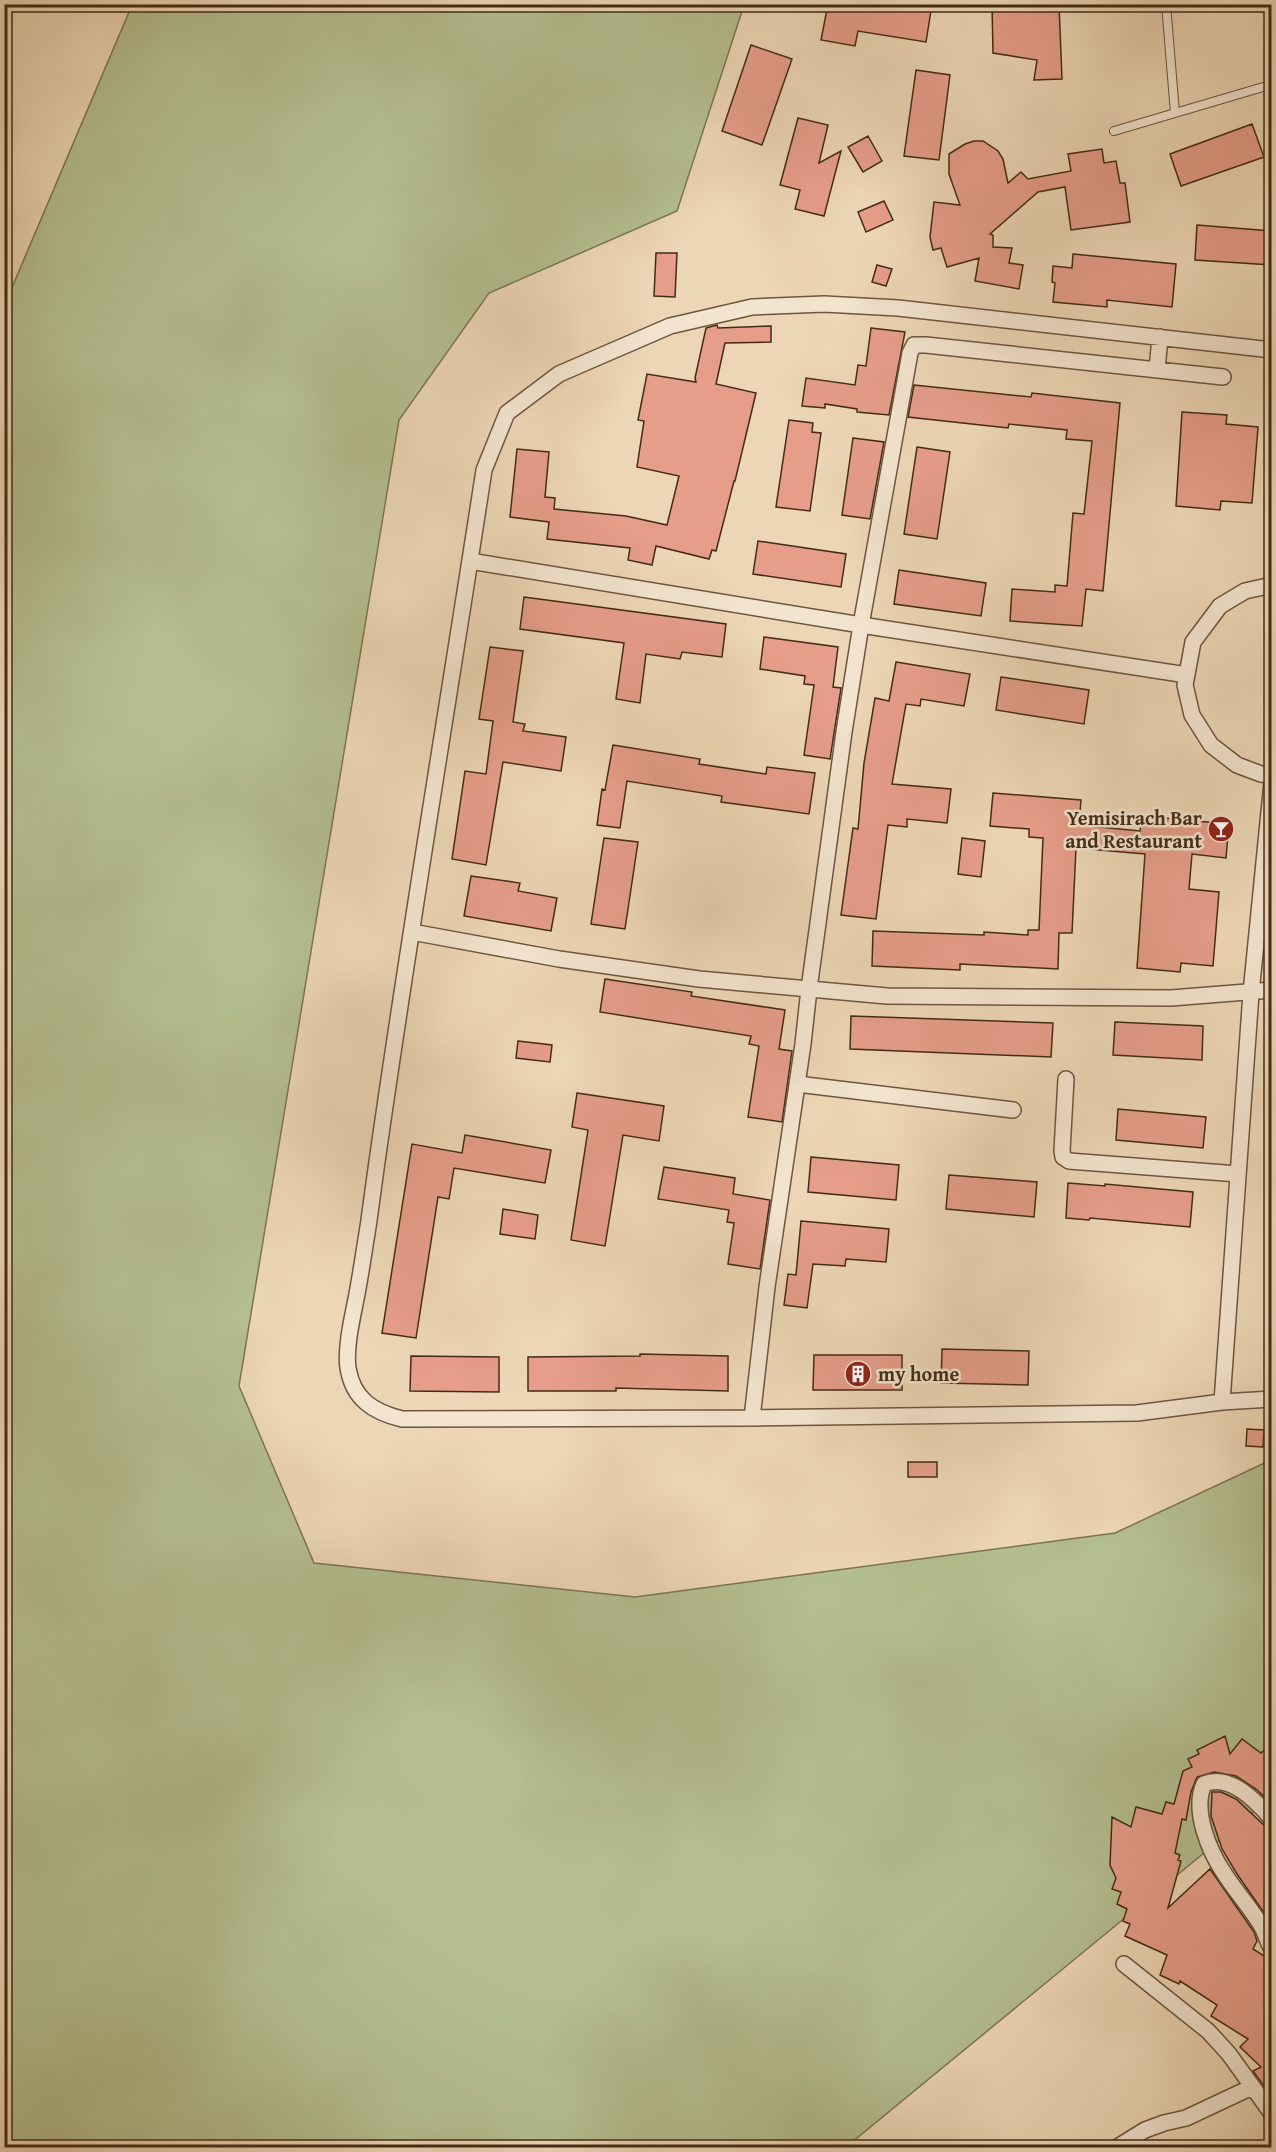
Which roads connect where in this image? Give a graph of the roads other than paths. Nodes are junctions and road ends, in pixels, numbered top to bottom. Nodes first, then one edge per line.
1 (1166, 4) edge
2 (1270, 86) edge
3 (1175, 113) junction
4 (1114, 131) dead end
5 (1160, 337) junction
6 (1272, 350) edge
7 (1157, 370) junction
8 (1223, 377) dead end
9 (470, 561) junction
10 (1272, 585) edge
11 (861, 625) junction
12 (1187, 675) junction
13 (1272, 775) edge
14 (1272, 782) edge
15 (412, 932) junction
16 (808, 989) junction
17 (1272, 990) edge
18 (1251, 993) junction
19 (1066, 1079) dead end
20 (797, 1084) junction
21 (1013, 1110) dead end
22 (1238, 1173) junction
23 (1272, 1399) edge
24 (1222, 1401) junction
25 (752, 1418) junction
26 (1272, 1820) edge
27 (1271, 1946) edge
28 (1124, 1964) dead end
29 (1252, 2087) junction
30 (1272, 2114) edge
31 (1116, 2148) edge

1 - 3 lane
2 - 3 lane
3 - 4 lane
5 - 6 street
5 - 7 street
5 - 9 street
7 - 8 street
7 - 11 street
9 - 11 street
9 - 15 street
10 - 12 street
11 - 12 street
11 - 16 street
12 - 13 street
14 - 18 street
15 - 16 street
15 - 25 street
16 - 18 street
16 - 20 street
17 - 18 street
18 - 22 street
19 - 22 street
20 - 21 street
20 - 25 street
22 - 24 street
23 - 24 street
24 - 25 street
26 - 27 street
28 - 29 street
29 - 30 street
29 - 31 street

